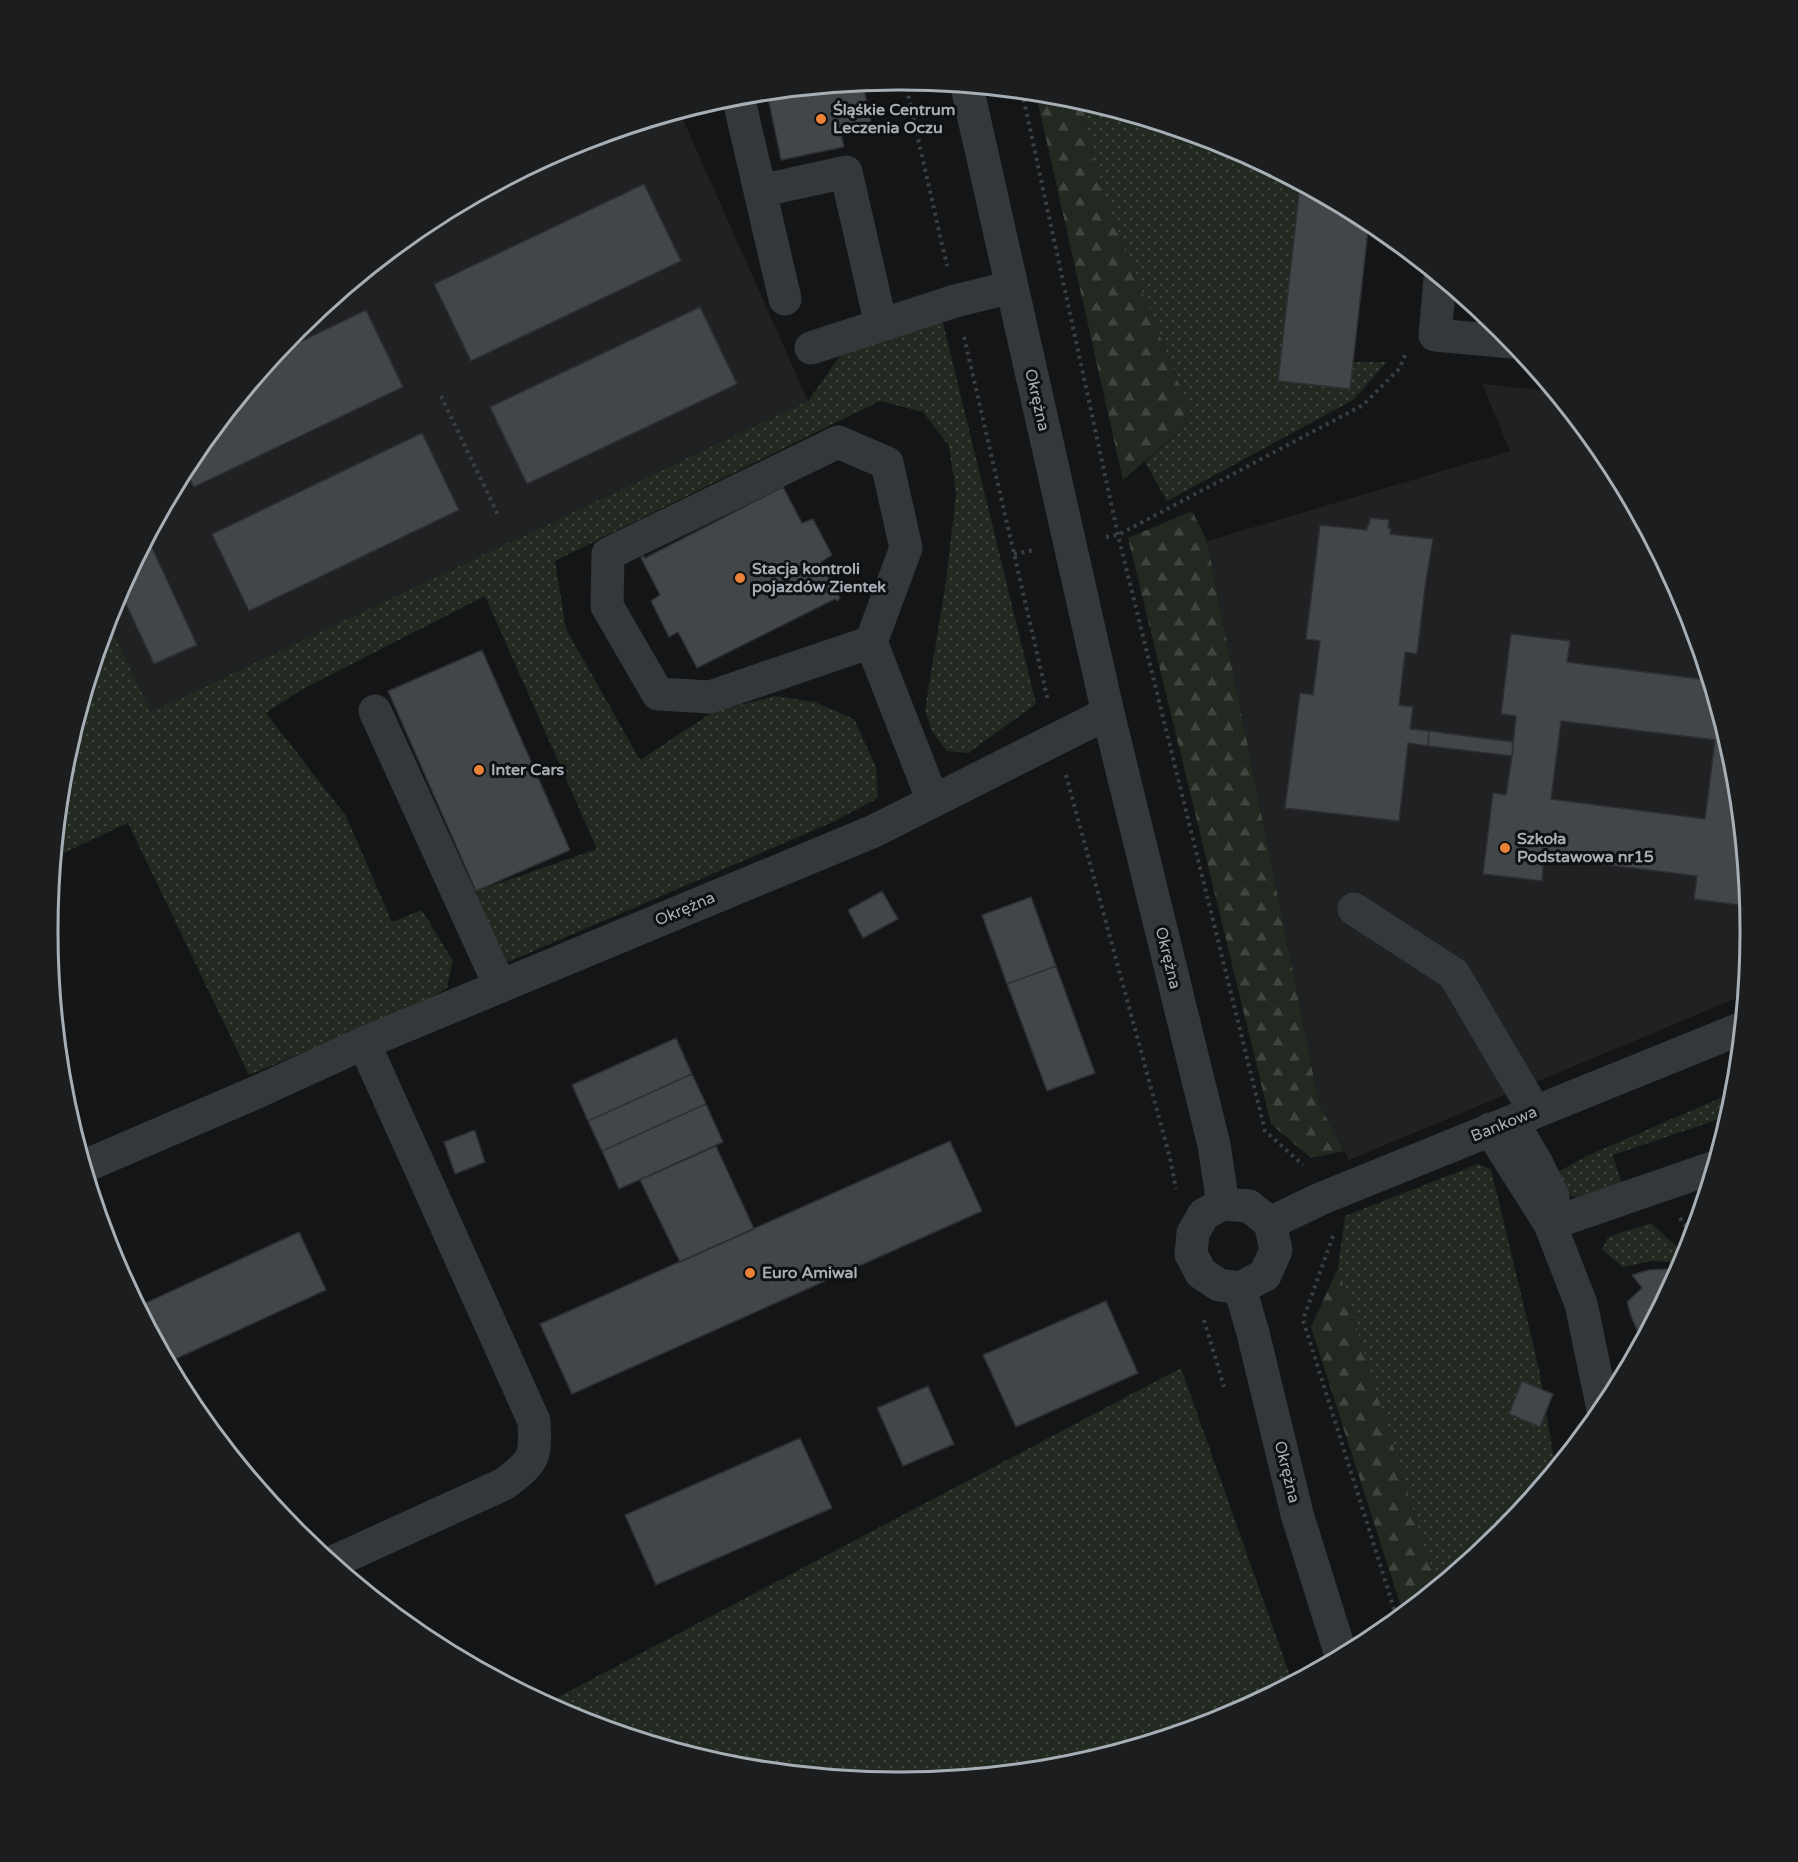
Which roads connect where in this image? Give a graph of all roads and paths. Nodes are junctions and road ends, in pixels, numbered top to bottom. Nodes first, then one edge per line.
1 (907, 90) edge
2 (968, 94) edge
3 (1024, 100) edge
4 (740, 106) edge
5 (760, 191) junction
6 (1012, 287) junction
7 (1439, 288) edge
8 (785, 299) dead end
9 (956, 301) junction
10 (881, 325) junction
11 (1496, 341) edge
12 (811, 348) dead end
13 (1408, 349) dead end
14 (441, 396) dead end
15 (499, 517) dead end
16 (1118, 535) junction
17 (871, 642) junction
18 (375, 711) dead end
19 (1108, 713) junction
20 (1056, 739) junction
21 (933, 801) junction
22 (1354, 909) dead end
23 (500, 986) junction
24 (1733, 1032) edge
25 (364, 1043) junction
26 (1512, 1121) junction
27 (91, 1163) edge
28 (1704, 1171) edge
29 (1176, 1190) dead end
30 (1320, 1199) junction
31 (1223, 1204) junction
32 (1270, 1223) junction
33 (1550, 1224) junction
34 (1240, 1288) junction
35 (1203, 1315) dead end
36 (1225, 1390) dead end
37 (1600, 1395) edge
38 (340, 1559) edge
39 (1394, 1610) edge
40 (1338, 1647) edge

1 - 9 path
2 - 6 street, Okrężna
3 - 16 path
4 - 5 street
5 - 8 street
5 - 10 street
6 - 9 street
6 - 19 street, Okrężna
7 - 11 street
9 - 10 street
9 - 20 path
10 - 12 street
13 - 16 path
14 - 15 path
16 - 30 path
17 - 17 street
17 - 21 street
18 - 23 street
19 - 20 street, Okrężna
19 - 31 street, Okrężna
20 - 21 street, Okrężna
20 - 29 path
21 - 23 street, Okrężna
22 - 26 street
23 - 25 street, Okrężna
24 - 26 street, Bankowa
25 - 27 street, Okrężna
25 - 38 street
26 - 30 street, Bankowa
26 - 33 street
28 - 33 street
30 - 32 street, Bankowa
30 - 39 path
31 - 32 street
31 - 34 street
32 - 34 street
33 - 37 street
34 - 40 street, Okrężna
35 - 36 path

